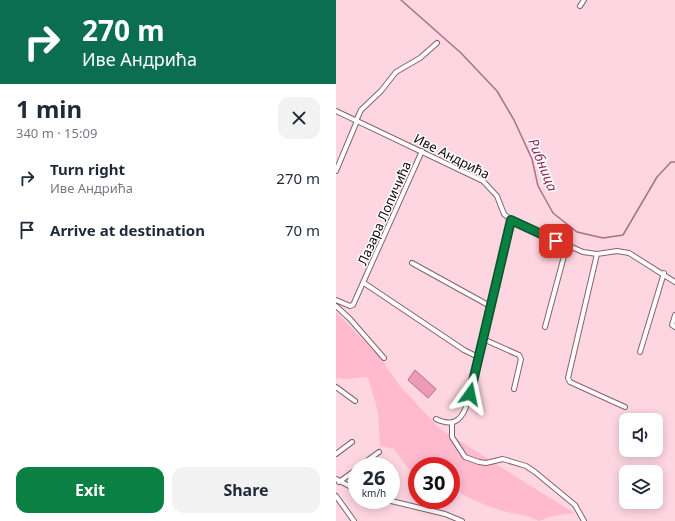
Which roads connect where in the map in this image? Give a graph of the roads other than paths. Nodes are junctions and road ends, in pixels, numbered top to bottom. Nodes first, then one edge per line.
1 (584, 0) edge
2 (580, 6) dead end
3 (437, 43) dead end
4 (336, 111) edge
5 (357, 121) junction
6 (422, 151) junction
7 (336, 171) edge
8 (511, 220) junction
9 (567, 246) junction
10 (597, 254) junction
11 (412, 263) dead end
12 (664, 274) junction
13 (675, 282) edge
14 (364, 283) junction
15 (336, 300) edge
16 (336, 306) edge
17 (490, 306) junction
18 (675, 315) edge
19 (545, 327) dead end
20 (675, 327) edge
21 (482, 339) junction
22 (640, 352) dead end
23 (478, 357) junction
24 (384, 358) dead end
25 (336, 387) edge
26 (514, 390) dead end
27 (355, 401) dead end
28 (625, 407) dead end
29 (436, 419) dead end
30 (452, 424) junction
31 (352, 442) dead end
32 (379, 452) dead end
33 (336, 454) edge
34 (372, 457) edge
35 (348, 475) edge
36 (338, 481) edge
37 (348, 486) edge
38 (336, 496) edge
39 (400, 503) edge
40 (354, 521) edge
41 (462, 521) edge
42 (584, 521) edge

1 - 2 street
3 - 5 street
4 - 5 street, Иве Андрића
5 - 6 street, Иве Андрића
5 - 7 street
6 - 8 street, Иве Андрића
6 - 14 street, Лазара Лопичића
8 - 9 street
8 - 17 street
9 - 10 street
9 - 19 street
10 - 12 street
10 - 28 street
11 - 17 street
12 - 13 street
12 - 22 street
14 - 15 street, Лазара Лопичића
14 - 23 street, Лазара Лопичића
16 - 24 street
17 - 21 street
18 - 20 street
21 - 23 street
21 - 26 street
23 - 30 street
25 - 27 street
29 - 30 street
30 - 42 street
31 - 33 street
32 - 34 street
35 - 36 street
36 - 37 street
38 - 40 street
39 - 41 street

